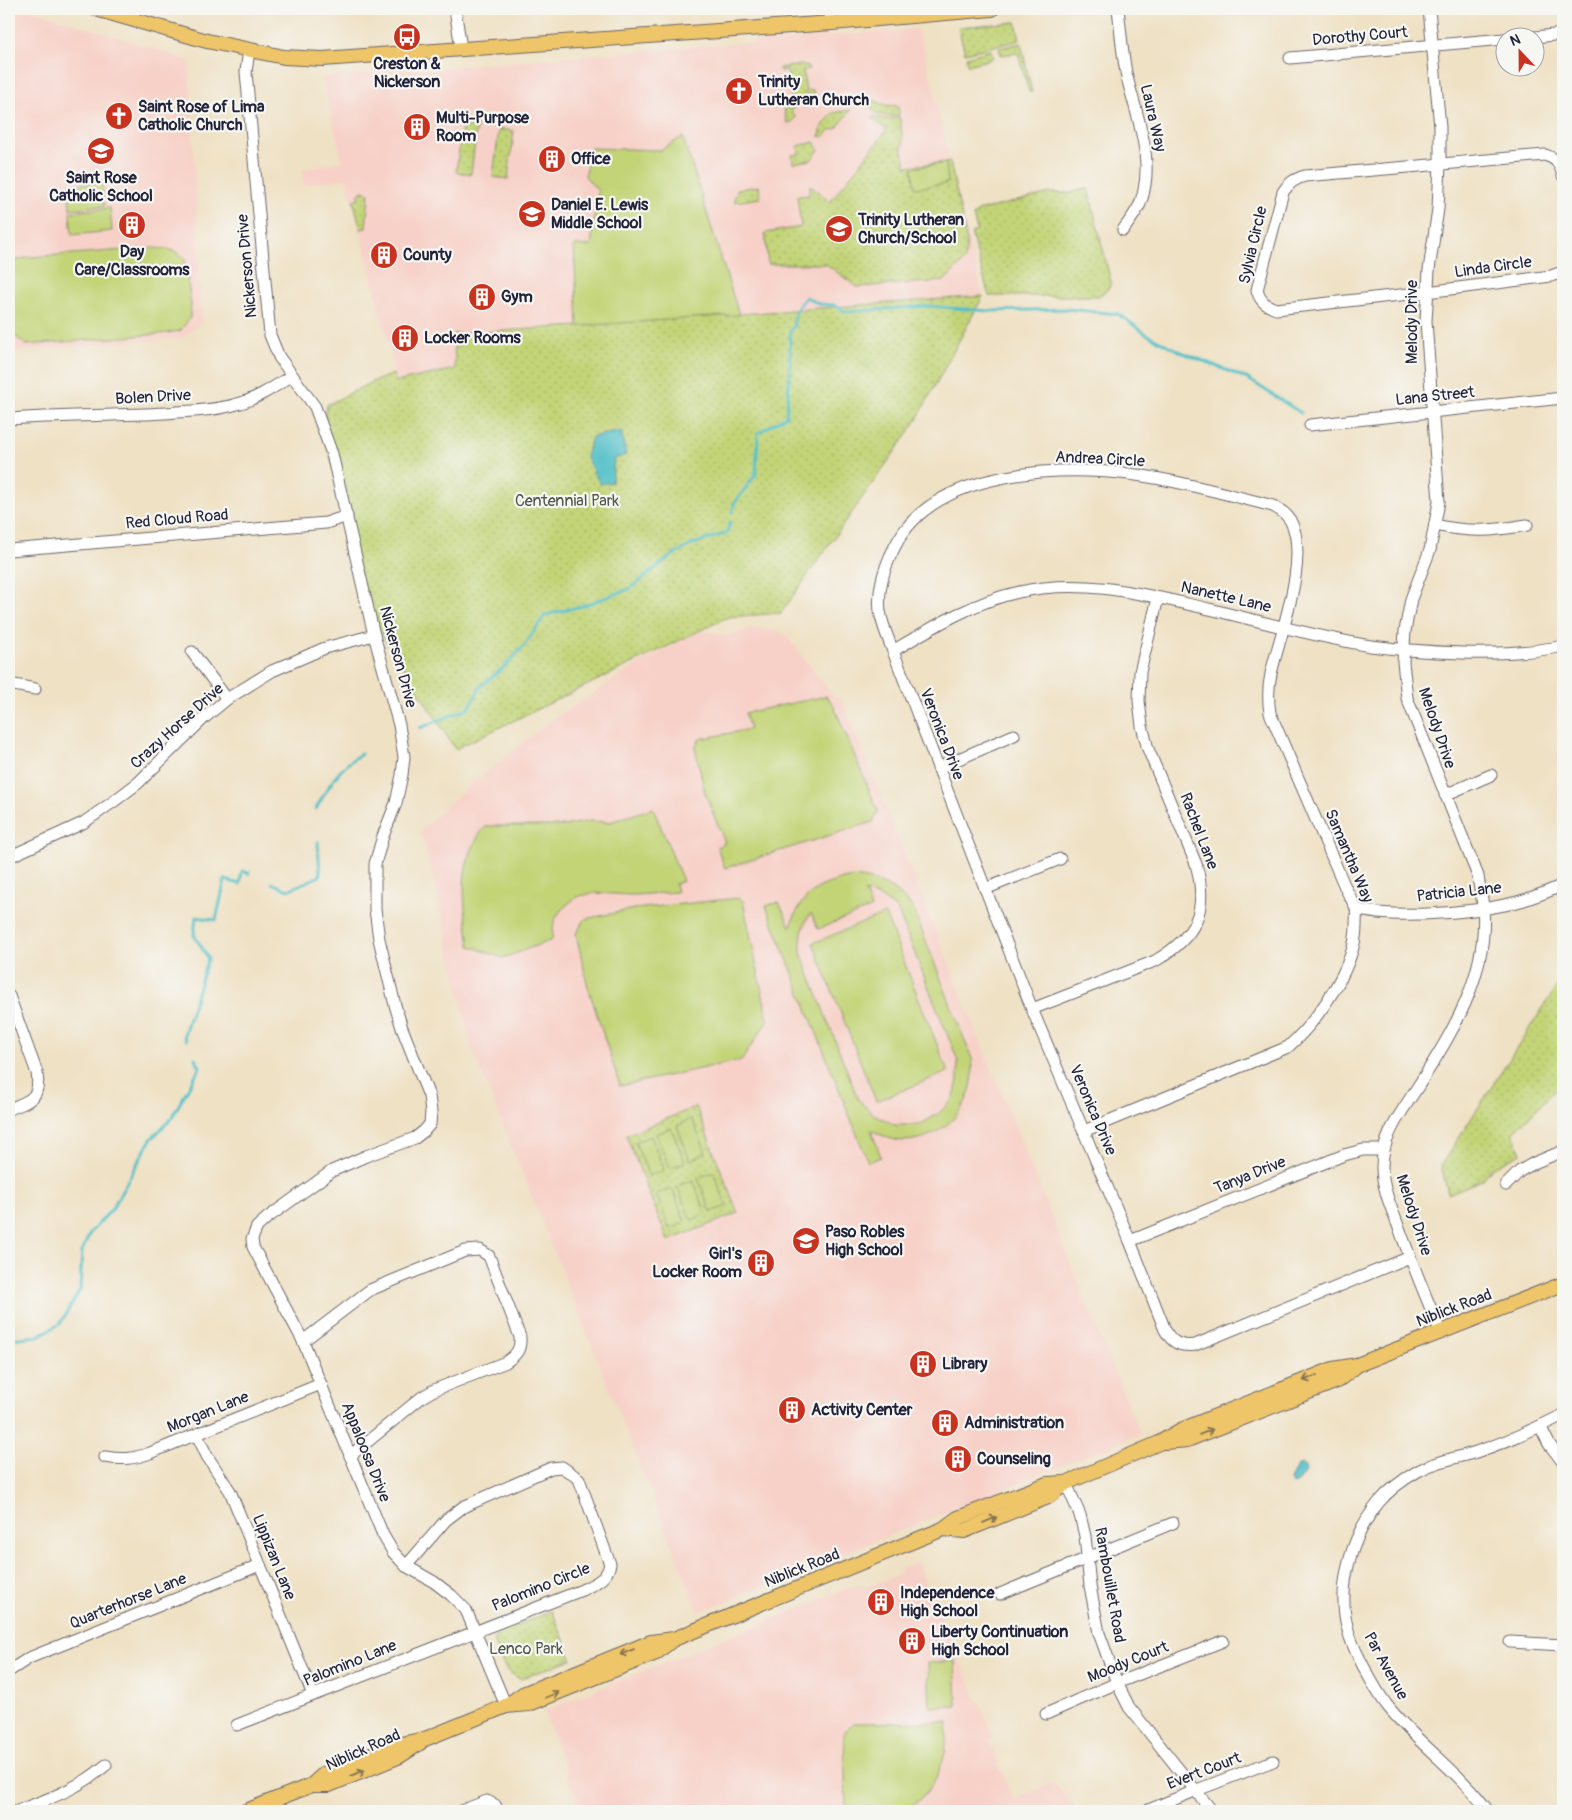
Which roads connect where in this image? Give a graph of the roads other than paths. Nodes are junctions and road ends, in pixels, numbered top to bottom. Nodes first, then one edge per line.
1 (96, 9) edge
2 (456, 9) edge
3 (992, 9) edge
4 (1118, 9) edge
5 (1429, 9) edge
6 (133, 14) edge
7 (830, 16) edge
8 (1563, 34) edge
9 (1544, 36) edge
10 (1494, 40) edge
11 (1432, 46) junction
12 (461, 48) junction
13 (249, 50) junction
14 (1290, 58) dead end
15 (1440, 164) junction
16 (1563, 176) edge
17 (1123, 230) dead end
18 (1563, 272) edge
19 (1427, 292) junction
20 (291, 376) junction
21 (1563, 398) edge
22 (1432, 413) junction
23 (9, 419) edge
24 (1310, 426) dead end
25 (347, 516) junction
26 (1435, 525) junction
27 (1527, 526) dead end
28 (9, 550) edge
29 (1158, 598) junction
30 (1284, 627) junction
31 (374, 635) junction
32 (1563, 646) edge
33 (1404, 649) junction
34 (893, 651) junction
35 (192, 652) dead end
36 (9, 684) edge
37 (35, 689) dead end
38 (227, 699) junction
39 (1014, 735) dead end
40 (938, 768) junction
41 (1491, 775) dead end
42 (1445, 795) junction
43 (9, 857) edge
44 (1060, 859) dead end
45 (1563, 885) edge
46 (985, 889) junction
47 (1483, 908) junction
48 (1356, 909) junction
49 (9, 996) edge
50 (1032, 1009) junction
51 (9, 1109) edge
52 (1084, 1131) junction
53 (1384, 1150) junction
54 (1563, 1151) edge
55 (1506, 1185) dead end
56 (293, 1198) joint
57 (1130, 1241) junction
58 (1410, 1257) junction
59 (1563, 1284) edge
60 (1440, 1331) junction
61 (303, 1341) junction
62 (321, 1384) junction
63 (1563, 1415) edge
64 (1540, 1426) junction
65 (197, 1434) junction
66 (350, 1456) junction
67 (105, 1458) dead end
68 (1563, 1462) edge
69 (1066, 1483) junction
70 (1173, 1524) dead end
71 (1088, 1558) junction
72 (260, 1565) junction
73 (406, 1566) junction
74 (1000, 1594) dead end
75 (475, 1631) junction
76 (1223, 1641) dead end
77 (1510, 1642) dead end
78 (1563, 1645) edge
79 (9, 1671) edge
80 (1117, 1683) junction
81 (313, 1695) junction
82 (506, 1706) junction
83 (1046, 1714) dead end
84 (237, 1725) dead end
85 (1273, 1761) dead end
86 (106, 1765) dead end
87 (1197, 1790) junction
88 (17, 1811) edge
89 (246, 1811) edge
90 (461, 1811) edge
91 (498, 1811) edge
92 (1146, 1811) edge
93 (1212, 1811) edge
94 (1488, 1811) edge

1 - 6 main road
2 - 12 street
3 - 7 main road
4 - 17 street, Laura Way
5 - 11 street, Melody Drive
6 - 13 main road
7 - 12 main road
8 - 9 street
10 - 11 street, Dorothy Court
11 - 14 street, Dorothy Court
11 - 15 street, Melody Drive
12 - 13 main road
13 - 20 street, Nickerson Drive
15 - 16 street
15 - 19 street, Melody Drive
15 - 19 street, Sylvia Circle
18 - 19 street, Linda Circle
19 - 22 street, Melody Drive
20 - 23 street, Bolen Drive
20 - 25 street, Nickerson Drive
21 - 22 street, Lana Street
22 - 24 street, Lana Street
22 - 26 street, Melody Drive
25 - 28 street, Red Cloud Road
25 - 31 street, Nickerson Drive
26 - 27 street
26 - 33 street, Melody Drive
29 - 30 street, Nanette Lane
29 - 34 street, Nanette Lane
29 - 50 street, Rachel Lane
30 - 33 street, Nanette Lane
30 - 34 street, Andrea Circle
30 - 48 street, Samantha Way
31 - 38 street, Crazy Horse Drive
31 - 56 street, Nickerson Drive
32 - 33 street, Nanette Lane
33 - 42 street, Melody Drive
34 - 40 street, Veronica Drive
35 - 38 street
36 - 37 street
38 - 43 street, Crazy Horse Drive
39 - 40 street
40 - 46 street, Veronica Drive
41 - 42 street
42 - 47 street, Melody Drive
44 - 46 street
45 - 47 street, Patricia Lane
46 - 50 street, Veronica Drive
47 - 48 street, Patricia Lane
47 - 53 street, Melody Drive
48 - 52 street, Samantha Way
49 - 51 street
50 - 52 street, Veronica Drive
52 - 57 street, Veronica Drive
53 - 57 street, Tanya Drive
53 - 58 street, Melody Drive
54 - 55 street
56 - 61 street, Appaloosa Drive
57 - 58 street, Veronica Drive
58 - 60 street, Melody Drive
59 - 60 main road, Niblick Road
60 - 69 main road, Niblick Road
61 - 62 street, Appaloosa Drive
61 - 66 street
62 - 65 street, Morgan Lane
62 - 66 street, Appaloosa Drive
63 - 64 street, Par Avenue
64 - 68 street
64 - 94 street, Par Avenue
65 - 67 street, Morgan Lane
65 - 72 street, Lippizan Lane
66 - 73 street, Appaloosa Drive
69 - 71 street, Rambouillet Road
69 - 82 main road, Niblick Road
70 - 71 street
71 - 74 street
71 - 80 street, Rambouillet Road
72 - 79 street, Quarterhorse Lane
72 - 81 street, Lippizan Lane
73 - 75 street, Appaloosa Drive
73 - 75 street, Palomino Circle
75 - 81 street, Palomino Lane
75 - 82 street, Appaloosa Drive
76 - 80 street, Moody Court
77 - 78 street
80 - 83 street, Moody Court
80 - 87 street, Rambouillet Road
81 - 84 street, Palomino Lane
82 - 89 main road, Niblick Road
85 - 87 street, Evert Court
86 - 88 street
87 - 92 street, Evert Court
87 - 93 street, Rambouillet Road
90 - 91 street

